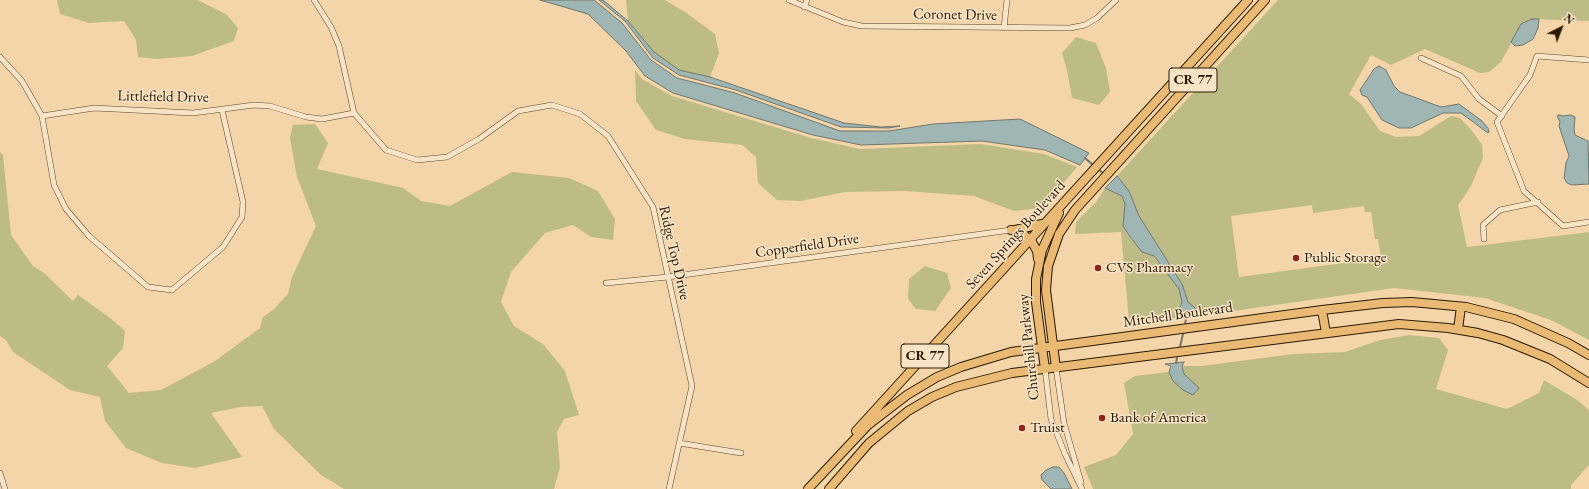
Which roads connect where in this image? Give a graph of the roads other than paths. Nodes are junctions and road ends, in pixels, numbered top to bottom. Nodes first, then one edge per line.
1 (314, 0) edge
2 (789, 0) edge
3 (807, 0) edge
4 (1007, 0) edge
5 (1116, 0) edge
6 (1248, 0) edge
7 (1265, 0) edge
8 (804, 7) junction
9 (1004, 28) junction
10 (0, 57) edge
11 (1421, 58) dead end
12 (1589, 60) edge
13 (222, 110) junction
14 (354, 113) junction
15 (42, 116) junction
16 (1502, 116) junction
17 (1065, 202) junction
18 (1538, 202) junction
19 (1589, 222) edge
20 (1045, 223) junction
21 (1011, 230) junction
22 (1030, 239) junction
23 (1484, 239) dead end
24 (1038, 264) junction
25 (668, 277) junction
26 (606, 283) dead end
27 (1461, 307) junction
28 (1322, 310) junction
29 (1458, 329) junction
30 (1326, 333) junction
31 (1053, 346) junction
32 (1041, 347) junction
33 (1589, 355) edge
34 (1056, 368) junction
35 (1045, 369) junction
36 (1589, 383) edge
37 (679, 443) junction
38 (740, 454) dead end
39 (0, 473) edge
40 (5, 489) edge
41 (669, 489) edge
42 (806, 489) edge
43 (829, 489) edge
44 (1083, 489) edge

1 - 14 street, Ridge Top Drive
2 - 8 street, Coronet Drive
3 - 8 street
4 - 9 street
5 - 9 street, Coronet Drive
6 - 17 main road, Seven Springs Boulevard / CR 77
7 - 31 main road, Seven Springs Boulevard / CR 77
8 - 9 street, Coronet Drive
10 - 15 street
11 - 16 street
12 - 16 street
13 - 14 street, Littlefield Drive
13 - 15 street, Littlefield Drive
13 - 15 street
14 - 25 street, Ridge Top Drive
16 - 18 street
17 - 20 main road, Seven Springs Boulevard / CR 77
17 - 24 main road, Churchill Parkway
18 - 19 street
18 - 23 street
20 - 21 main road
20 - 22 main road, Seven Springs Boulevard / CR 77
21 - 22 main road
21 - 25 street, Copperfield Drive
22 - 24 main road
22 - 42 main road, Seven Springs Boulevard / CR 77
24 - 32 main road, Churchill Parkway
25 - 26 street, Copperfield Drive
25 - 37 street, Ridge Top Drive
27 - 28 main road, Mitchell Boulevard
27 - 29 main road
27 - 33 main road, Mitchell Boulevard
28 - 30 main road
28 - 31 main road, Mitchell Boulevard
29 - 30 main road
29 - 36 main road
30 - 34 main road
31 - 32 main road, Mitchell Boulevard
31 - 34 main road, Churchill Parkway / CR 77
32 - 35 main road, Churchill Parkway
32 - 42 main road, Mitchell Boulevard
34 - 35 main road, CR 77
34 - 44 street, Churchill Parkway
35 - 43 main road, CR 77
35 - 44 street, Churchill Parkway
37 - 38 street
37 - 41 street, Ridge Top Drive
39 - 40 street

